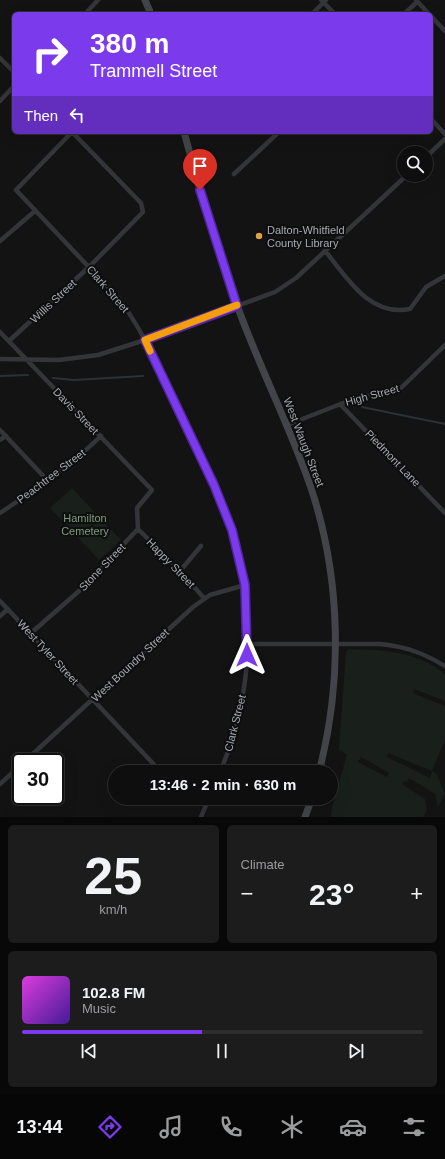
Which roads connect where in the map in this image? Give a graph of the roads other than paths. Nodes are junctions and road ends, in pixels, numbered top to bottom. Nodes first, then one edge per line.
1 (98, 0) edge
2 (145, 0) edge
3 (324, 1) edge
4 (416, 1) edge
5 (87, 12) edge
6 (150, 12) edge
7 (314, 12) edge
8 (333, 12) edge
9 (406, 12) edge
10 (427, 12) edge
11 (433, 18) edge
12 (445, 31) edge
13 (0, 58) edge
14 (12, 70) edge
15 (12, 88) edge
16 (0, 101) edge
17 (433, 121) edge
18 (70, 134) edge
19 (74, 134) edge
20 (185, 134) edge
21 (277, 134) edge
22 (445, 134) edge
23 (445, 139) edge
24 (433, 150) edge
25 (234, 174) dead end
26 (400, 182) edge
27 (36, 211) junction
28 (0, 241) edge
29 (326, 252) junction
30 (89, 267) junction
31 (445, 276) edge
32 (237, 306) junction
33 (0, 332) edge
34 (145, 340) junction
35 (9, 341) junction
36 (445, 345) edge
37 (25, 358) junction
38 (0, 359) edge
39 (340, 404) junction
40 (286, 425) junction
41 (0, 430) edge
42 (6, 436) junction
43 (101, 436) junction
44 (0, 440) edge
45 (48, 481) junction
46 (0, 513) edge
47 (445, 513) edge
48 (138, 529) junction
49 (201, 546) dead end
50 (180, 571) junction
51 (245, 585) junction
52 (204, 598) junction
53 (0, 601) edge
54 (8, 609) junction
55 (0, 616) edge
56 (31, 633) junction
57 (335, 643) junction
58 (247, 644) junction
59 (445, 666) edge
60 (92, 700) junction
61 (34, 753) edge
62 (154, 765) edge
63 (222, 765) edge
64 (320, 765) edge
65 (12, 773) edge
66 (0, 784) edge
67 (205, 805) edge
68 (309, 805) edge
69 (201, 817) edge
70 (305, 817) edge

1 - 5 street
2 - 6 street
3 - 7 street
3 - 8 street
4 - 9 street
4 - 10 street
11 - 12 street
13 - 14 street
15 - 16 street
17 - 22 street
18 - 27 street, Clark Street
19 - 30 street, Willis Street
20 - 32 street, West Waugh Street
21 - 25 street
23 - 24 street
26 - 29 street
27 - 28 street
27 - 30 street, Clark Street
29 - 31 street
29 - 32 street
30 - 34 street, Clark Street
30 - 35 street, Willis Street
32 - 34 street
32 - 40 street, West Waugh Street
33 - 35 street, Davis Street
34 - 37 street
34 - 51 street, Clark Street
35 - 37 street, Davis Street
36 - 39 street, High Street
37 - 38 street
37 - 43 street, Davis Street
39 - 40 street, High Street
39 - 47 street, Piedmont Lane
40 - 57 street, West Waugh Street
41 - 42 street
42 - 44 street
42 - 45 street
43 - 45 street, Peachtree Street
43 - 48 street, Davis Street
45 - 46 street, Peachtree Street
48 - 50 street, Happy Street
48 - 56 street, Stone Street
49 - 50 street
50 - 52 street, Happy Street
51 - 52 street, West Boundry Street
51 - 58 street, Clark Street
52 - 60 street, West Boundry Street
53 - 54 street, West Tyler Street
54 - 55 street
54 - 56 street, West Tyler Street
56 - 60 street, West Tyler Street
57 - 58 street
57 - 59 street
57 - 64 street, West Waugh Street
58 - 63 street, Clark Street
60 - 61 street, West Boundry Street
60 - 62 street, West Tyler Street
65 - 66 street
67 - 69 street
68 - 70 street

